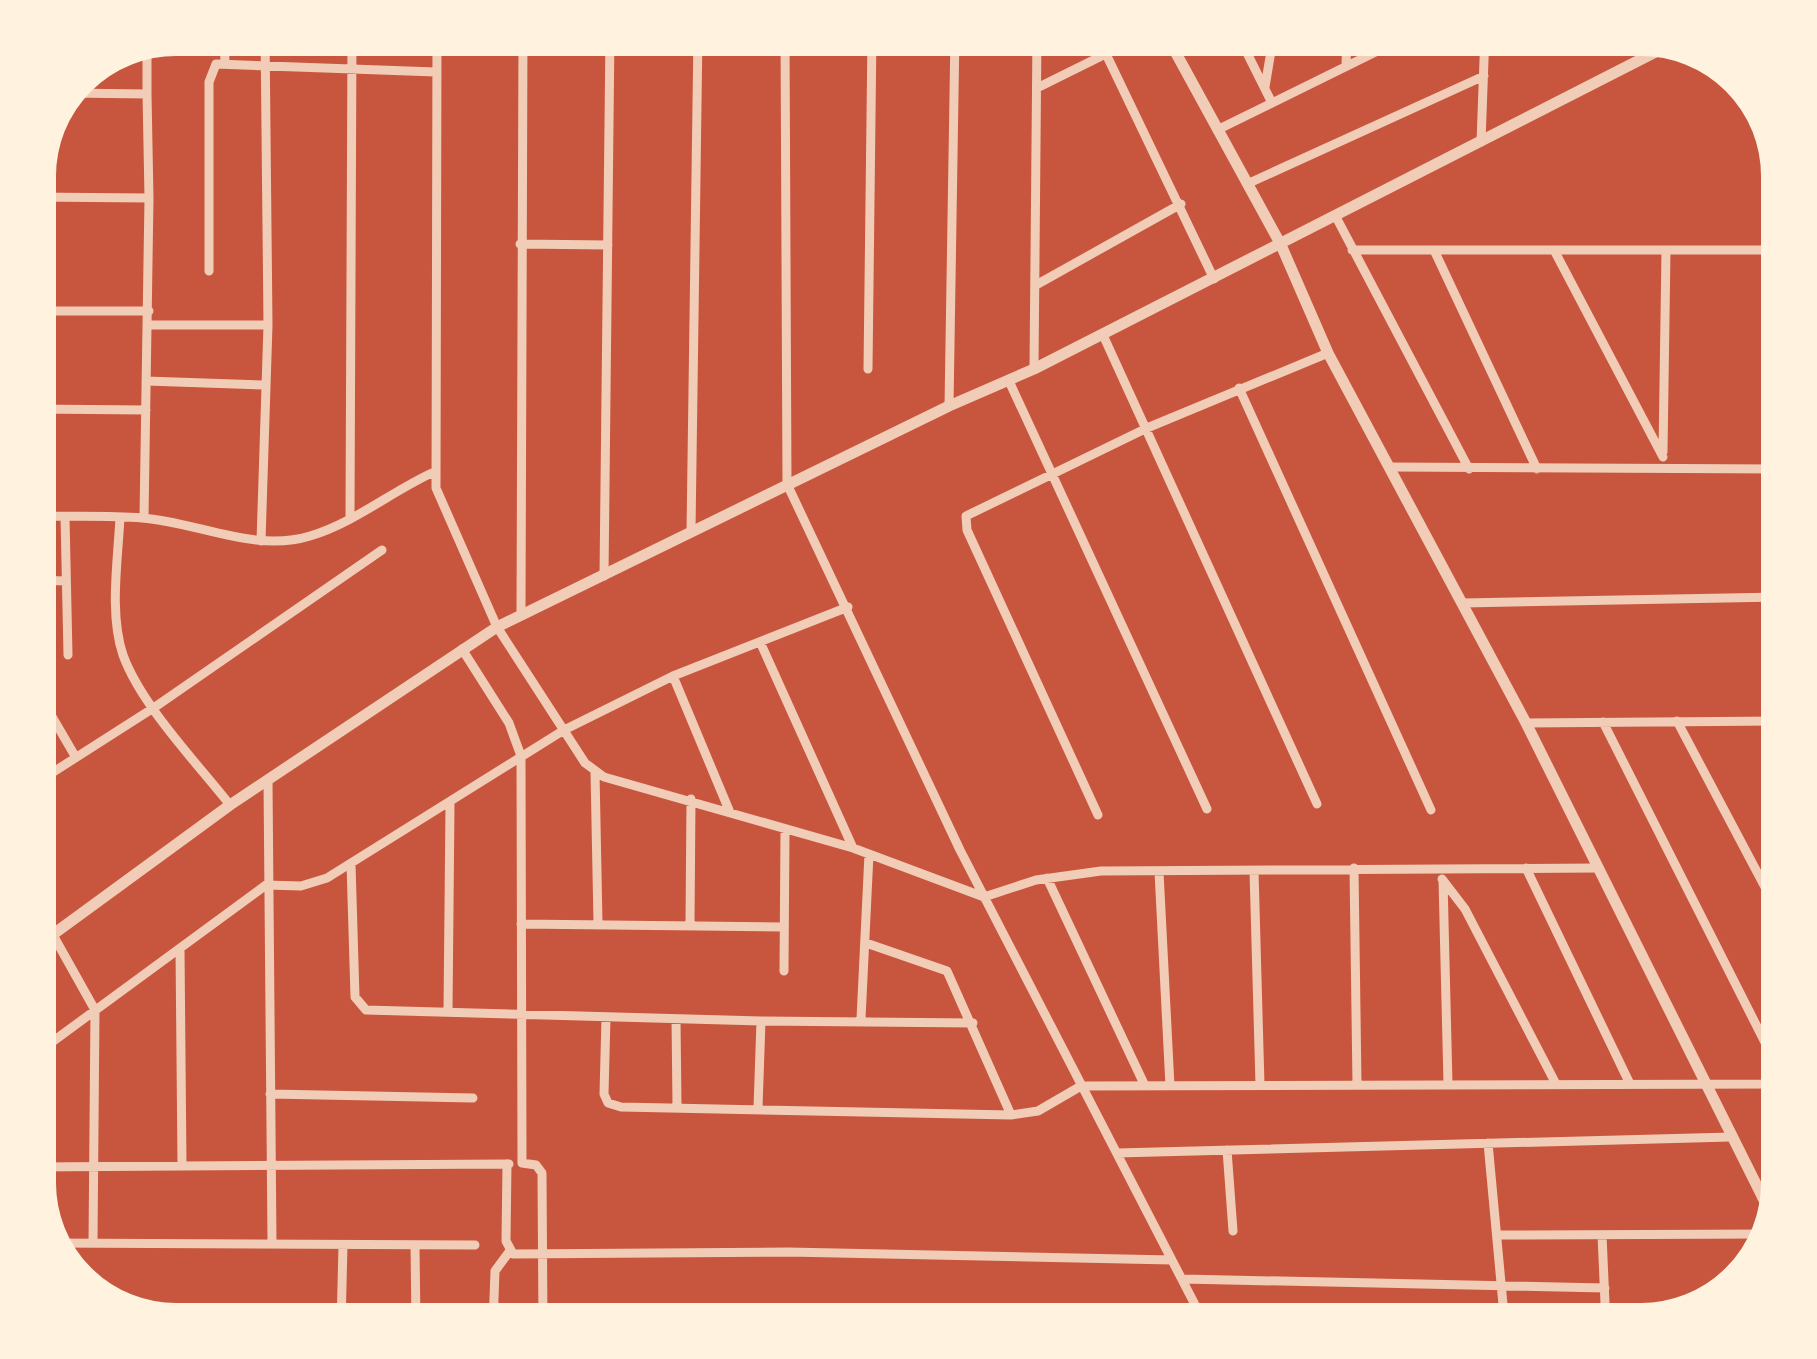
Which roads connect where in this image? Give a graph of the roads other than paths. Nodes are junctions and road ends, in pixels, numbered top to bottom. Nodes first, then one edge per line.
1 (225, 50) edge
2 (265, 50) edge
3 (352, 50) edge
4 (436, 50) edge
5 (522, 50) edge
6 (610, 50) edge
7 (698, 50) edge
8 (785, 50) edge
9 (872, 50) edge
10 (955, 50) edge
11 (1036, 50) edge
12 (1114, 50) edge
13 (1175, 50) edge
14 (1246, 50) edge
15 (1271, 50) edge
16 (1346, 50) edge
17 (1378, 50) edge
18 (1485, 50) edge
19 (1659, 51) edge
20 (147, 53) edge
21 (1106, 54) junction
22 (225, 63) junction
23 (265, 64) junction
24 (1346, 66) junction
25 (352, 68) junction
26 (436, 72) junction
27 (1484, 76) junction
28 (1265, 87) junction
29 (1037, 88) junction
30 (81, 94) edge
31 (147, 94) junction
32 (1272, 103) junction
33 (1218, 130) junction
34 (1481, 142) junction
35 (1247, 184) junction
36 (50, 197) edge
37 (149, 198) junction
38 (1180, 204) junction
39 (1336, 217) junction
40 (520, 244) junction
41 (608, 246) junction
42 (1281, 246) junction
43 (1352, 250) junction
44 (1434, 250) junction
45 (1554, 250) junction
46 (1666, 250) junction
47 (1766, 250) joint
48 (210, 271) dead end
49 (1214, 278) junction
50 (1036, 286) junction
51 (1767, 287) edge
52 (50, 310) edge
53 (150, 311) junction
54 (149, 325) junction
55 (268, 325) junction
56 (1103, 335) junction
57 (1328, 353) junction
58 (868, 369) dead end
59 (1034, 370) junction
60 (1009, 380) junction
61 (146, 382) junction
62 (266, 386) junction
63 (1239, 388) junction
64 (950, 406) junction
65 (50, 409) edge
66 (146, 410) junction
67 (1147, 428) junction
68 (1662, 457) junction
69 (1391, 467) junction
70 (1663, 469) junction
71 (1469, 470) junction
72 (1537, 470) junction
73 (1767, 470) edge
74 (434, 472) junction
75 (1052, 472) junction
76 (787, 484) junction
77 (50, 517) edge
78 (65, 517) junction
79 (120, 517) junction
80 (144, 518) junction
81 (350, 518) junction
82 (692, 532) junction
83 (261, 541) junction
84 (382, 550) dead end
85 (604, 576) junction
86 (50, 581) edge
87 (66, 581) junction
88 (1767, 597) edge
89 (1463, 602) junction
90 (848, 607) junction
91 (521, 614) junction
92 (497, 627) junction
93 (761, 644) junction
94 (462, 649) junction
95 (68, 655) dead end
96 (673, 676) junction
97 (155, 708) junction
98 (50, 714) edge
99 (1767, 720) edge
100 (1603, 722) junction
101 (1677, 722) junction
102 (1526, 723) junction
103 (564, 730) junction
104 (74, 756) junction
105 (521, 756) junction
106 (595, 772) junction
107 (50, 773) edge
108 (268, 781) junction
109 (691, 799) junction
110 (450, 804) junction
111 (1318, 804) dead end
112 (230, 806) junction
113 (1207, 809) dead end
114 (728, 810) junction
115 (1431, 810) dead end
116 (1098, 815) dead end
117 (785, 830) junction
118 (853, 848) junction
119 (869, 854) junction
120 (351, 864) junction
121 (1354, 868) junction
122 (1526, 868) junction
123 (1598, 868) junction
124 (1254, 871) junction
125 (1159, 872) junction
126 (1442, 873) junction
127 (1047, 878) junction
128 (266, 885) junction
129 (1767, 892) edge
130 (984, 897) junction
131 (522, 924) junction
132 (598, 924) junction
133 (690, 924) junction
134 (784, 928) junction
135 (53, 935) junction
136 (50, 937) edge
137 (866, 943) junction
138 (180, 948) junction
139 (784, 971) dead end
140 (95, 1010) junction
141 (448, 1012) junction
142 (523, 1016) junction
143 (606, 1017) junction
144 (676, 1019) junction
145 (761, 1020) junction
146 (861, 1020) junction
147 (973, 1024) junction
148 (50, 1043) edge
149 (1767, 1048) edge
150 (1767, 1082) edge
151 (1704, 1083) junction
152 (1448, 1084) junction
153 (1556, 1084) junction
154 (1630, 1084) junction
155 (1260, 1085) junction
156 (1357, 1085) junction
157 (1081, 1086) junction
158 (1145, 1086) junction
159 (1170, 1086) junction
160 (270, 1094) junction
161 (473, 1098) dead end
162 (677, 1106) junction
163 (758, 1108) junction
164 (1010, 1115) junction
165 (1731, 1138) junction
166 (1488, 1144) junction
167 (1227, 1150) junction
168 (1117, 1153) junction
169 (522, 1163) junction
170 (507, 1164) junction
171 (272, 1165) junction
172 (91, 1166) junction
173 (182, 1166) junction
174 (50, 1167) edge
175 (1762, 1198) junction
176 (1766, 1198) edge
177 (1765, 1204) edge
178 (1233, 1231) dead end
179 (1755, 1234) edge
180 (1497, 1235) junction
181 (1602, 1235) junction
182 (66, 1244) edge
183 (93, 1244) junction
184 (272, 1244) junction
185 (343, 1244) junction
186 (415, 1245) junction
187 (475, 1245) dead end
188 (509, 1252) junction
189 (543, 1254) junction
190 (1172, 1260) junction
191 (1182, 1279) junction
192 (1605, 1288) junction
193 (1502, 1289) junction
194 (341, 1309) edge
195 (416, 1309) edge
196 (494, 1309) edge
197 (543, 1309) edge
198 (1197, 1309) edge
199 (1504, 1309) edge
200 (1606, 1309) edge

1 - 22 street
2 - 23 street
3 - 25 street
4 - 26 street
5 - 40 street
6 - 41 street
7 - 82 street
8 - 76 street
9 - 58 street
10 - 64 street
11 - 29 street
12 - 21 street
13 - 33 street
14 - 28 street
15 - 28 street
16 - 24 street
17 - 24 street
18 - 27 street
19 - 34 street
20 - 31 street
21 - 29 street
21 - 38 street
22 - 23 street
22 - 48 street
23 - 25 street
23 - 55 street
24 - 32 street
25 - 26 street
25 - 81 street
26 - 74 street
27 - 34 street
27 - 35 street
28 - 32 street
29 - 50 street
30 - 31 street
31 - 37 street
32 - 33 street
33 - 35 street
34 - 39 street
35 - 42 street
36 - 37 street
37 - 53 street
38 - 49 street
38 - 50 street
39 - 42 street
39 - 43 street
40 - 41 street
40 - 91 street
41 - 85 street
42 - 49 street
42 - 57 street
43 - 44 street
43 - 71 street
44 - 45 street
44 - 72 street
45 - 46 street
45 - 68 street
46 - 47 street
46 - 68 street
47 - 51 street
49 - 56 street
50 - 59 street
52 - 53 street
53 - 54 street
54 - 55 street
54 - 61 street
55 - 62 street
56 - 59 street
56 - 67 street
57 - 63 street
57 - 69 street
59 - 60 street
60 - 64 street
60 - 75 street
61 - 62 street
61 - 66 street
62 - 83 street
63 - 67 street
63 - 115 street
64 - 76 street
65 - 66 street
66 - 80 street
67 - 75 street
67 - 111 street
68 - 70 street
69 - 71 street
69 - 89 street
70 - 72 street
70 - 73 street
71 - 72 street
74 - 81 street
74 - 92 street
75 - 113 street
75 - 116 street
76 - 82 street
76 - 90 street
77 - 78 street
78 - 79 street
78 - 87 street
79 - 80 street
79 - 97 street
80 - 83 street
81 - 83 street
82 - 85 street
84 - 97 street
85 - 91 street
86 - 87 street
87 - 95 street
88 - 89 street
89 - 102 street
90 - 93 street
90 - 130 street
91 - 92 street
92 - 94 street
92 - 103 street
93 - 96 street
93 - 118 street
94 - 105 street
94 - 108 street
96 - 103 street
96 - 114 street
97 - 104 street
97 - 112 street
98 - 104 street
99 - 101 street
100 - 101 street
100 - 102 street
100 - 149 street
101 - 129 street
102 - 123 street
103 - 105 street
103 - 106 street
104 - 107 street
105 - 110 street
105 - 131 street
106 - 109 street
106 - 132 street
108 - 112 street
108 - 128 street
109 - 114 street
109 - 133 street
110 - 120 street
110 - 141 street
112 - 135 street
114 - 117 street
117 - 118 street
117 - 134 street
118 - 119 street
119 - 130 street
119 - 137 street
120 - 128 street
120 - 141 street
121 - 124 street
121 - 126 street
121 - 156 street
122 - 123 street
122 - 126 street
122 - 154 street
123 - 151 street
124 - 125 street
124 - 155 street
125 - 127 street
125 - 159 street
126 - 152 street
126 - 153 street
127 - 130 street
127 - 158 street
128 - 138 street
128 - 160 street
130 - 157 street
131 - 132 street
131 - 142 street
132 - 133 street
133 - 134 street
134 - 139 street
135 - 136 street
135 - 140 street
137 - 146 street
137 - 147 street
138 - 140 street
138 - 173 street
140 - 148 street
140 - 172 street
141 - 142 street
142 - 143 street
142 - 169 street
143 - 144 street
143 - 162 street
144 - 145 street
144 - 162 street
145 - 146 street
145 - 163 street
146 - 147 street
147 - 164 street
150 - 151 street
151 - 154 street
151 - 165 street
152 - 153 street
152 - 156 street
153 - 154 street
155 - 156 street
155 - 159 street
157 - 158 street
157 - 164 street
157 - 168 street
158 - 159 street
160 - 161 street
160 - 171 street
162 - 163 street
163 - 164 street
165 - 166 street
165 - 175 street
166 - 167 street
166 - 180 street
167 - 168 street
167 - 178 street
168 - 190 street
169 - 170 street
169 - 189 street
170 - 171 street
170 - 188 street
171 - 173 street
171 - 184 street
172 - 173 street
172 - 174 street
172 - 183 street
175 - 176 street
175 - 177 street
179 - 181 street
180 - 181 street
180 - 193 street
181 - 192 street
182 - 183 street
183 - 184 street
184 - 185 street
185 - 186 street
185 - 194 street
186 - 187 street
186 - 195 street
188 - 189 street
188 - 196 street
189 - 190 street
189 - 197 street
190 - 191 street
191 - 193 street
191 - 198 street
192 - 193 street
192 - 200 street
193 - 199 street

